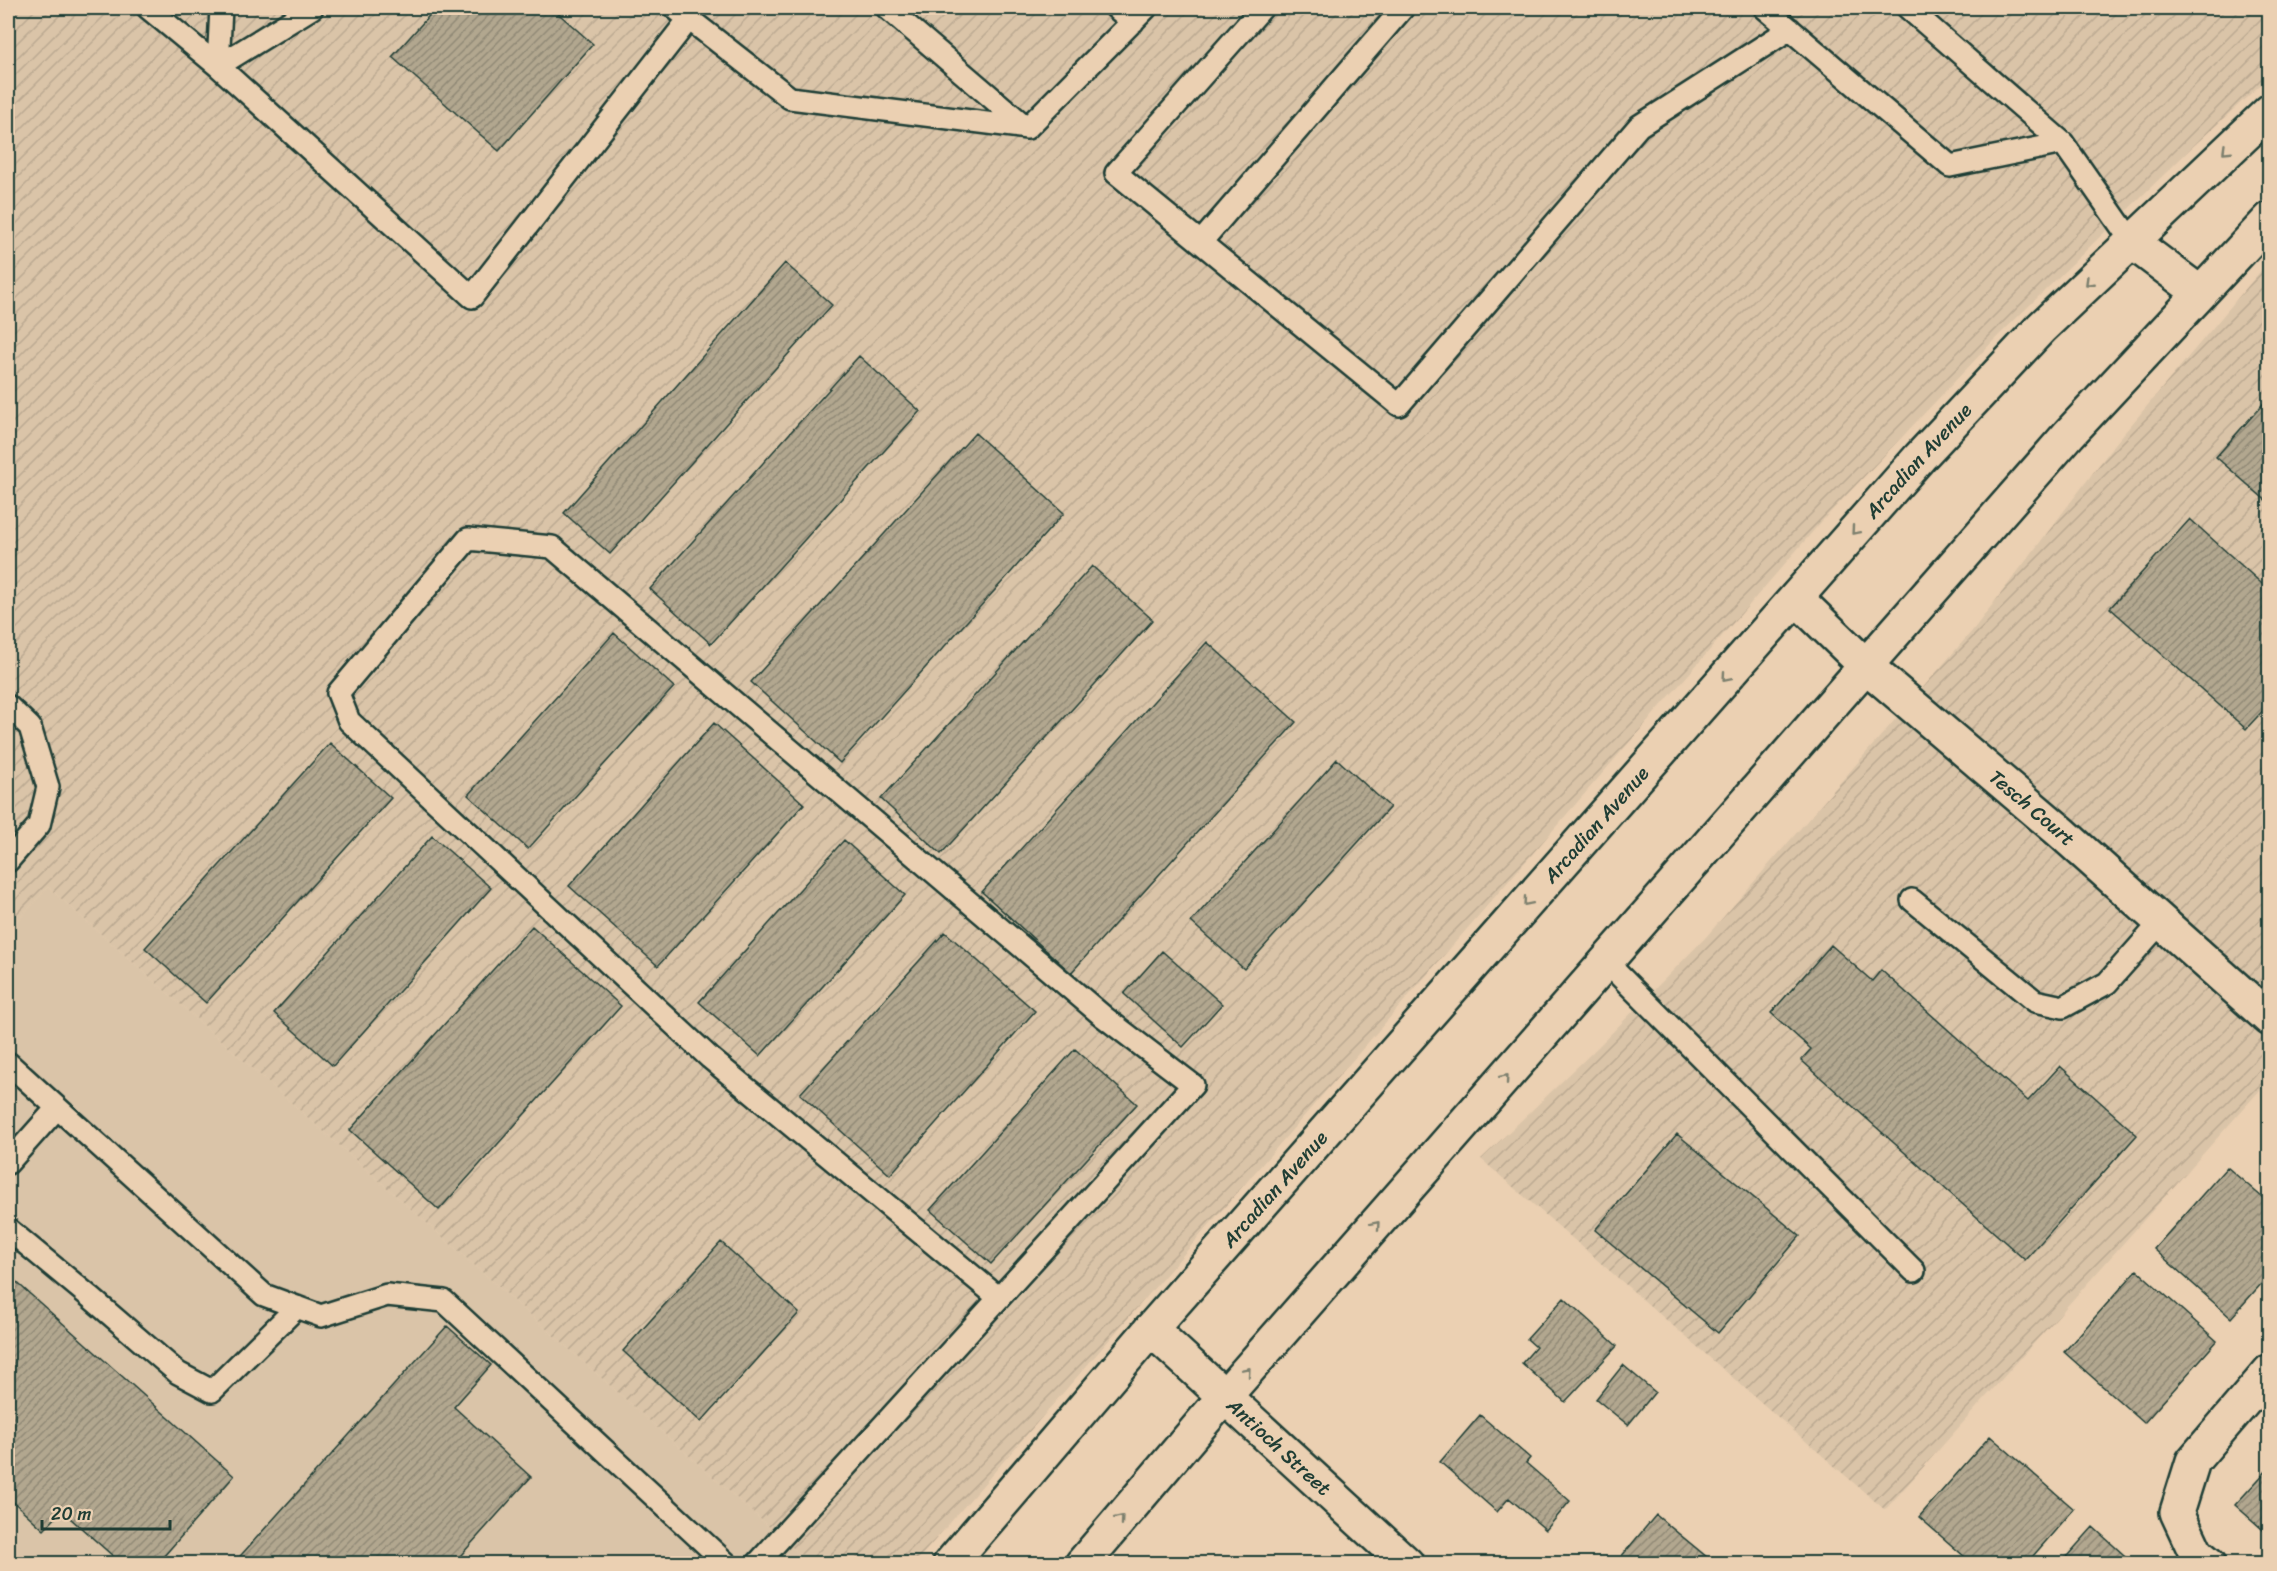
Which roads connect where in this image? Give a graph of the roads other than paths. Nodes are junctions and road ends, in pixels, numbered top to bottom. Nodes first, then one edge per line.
1 (148, 8) edge
2 (220, 8) edge
3 (312, 8) edge
4 (887, 8) edge
5 (1116, 8) edge
6 (1262, 8) edge
7 (1403, 8) edge
8 (1765, 8) edge
9 (1908, 8) edge
10 (682, 13) edge
11 (1140, 15) edge
12 (1790, 29) junction
13 (218, 66) junction
14 (2270, 111) edge
15 (1027, 128) junction
16 (2063, 143) junction
17 (2270, 219) edge
18 (1201, 242) junction
19 (2132, 242) junction
20 (2200, 293) junction
21 (1796, 598) junction
22 (1866, 666) junction
23 (8, 706) edge
24 (8, 861) edge
25 (1912, 900) dead end
26 (2161, 922) junction
27 (1606, 962) junction
28 (2270, 1019) edge
29 (8, 1063) edge
30 (57, 1108) junction
31 (8, 1163) edge
32 (8, 1229) edge
33 (1914, 1271) dead end
34 (999, 1298) junction
35 (297, 1307) junction
36 (1151, 1329) junction
37 (2270, 1371) edge
38 (1225, 1396) junction
39 (727, 1563) edge
40 (757, 1563) edge
41 (950, 1563) edge
42 (1082, 1563) edge
43 (1407, 1563) edge
44 (2209, 1563) edge

1 - 13 lane
2 - 13 lane
3 - 13 lane
4 - 15 lane
5 - 11 lane
6 - 18 lane
7 - 18 lane
8 - 12 lane
9 - 16 lane
10 - 13 lane
10 - 15 lane
11 - 15 lane
12 - 16 lane
12 - 18 lane
14 -> 19 main road, Arcadian Avenue
16 - 19 lane
17 - 20 main road
19 - 20 main road
19 -> 21 main road, Arcadian Avenue
20 - 22 main road
21 - 22 main road, Tesch Court
21 -> 36 main road, Arcadian Avenue
22 - 26 main road, Tesch Court
22 - 27 main road
23 - 24 lane
25 - 26 lane
26 - 28 main road, Tesch Court
27 - 33 lane
38 -> 27 main road
29 - 30 lane
30 - 31 lane
30 - 35 lane
32 - 35 lane
34 - 34 lane
34 - 40 lane
35 - 39 lane
36 - 38 main road, Antioch Street
36 - 41 main road, Arcadian Avenue
37 - 44 main road
42 -> 38 main road
38 - 43 main road, Antioch Street

